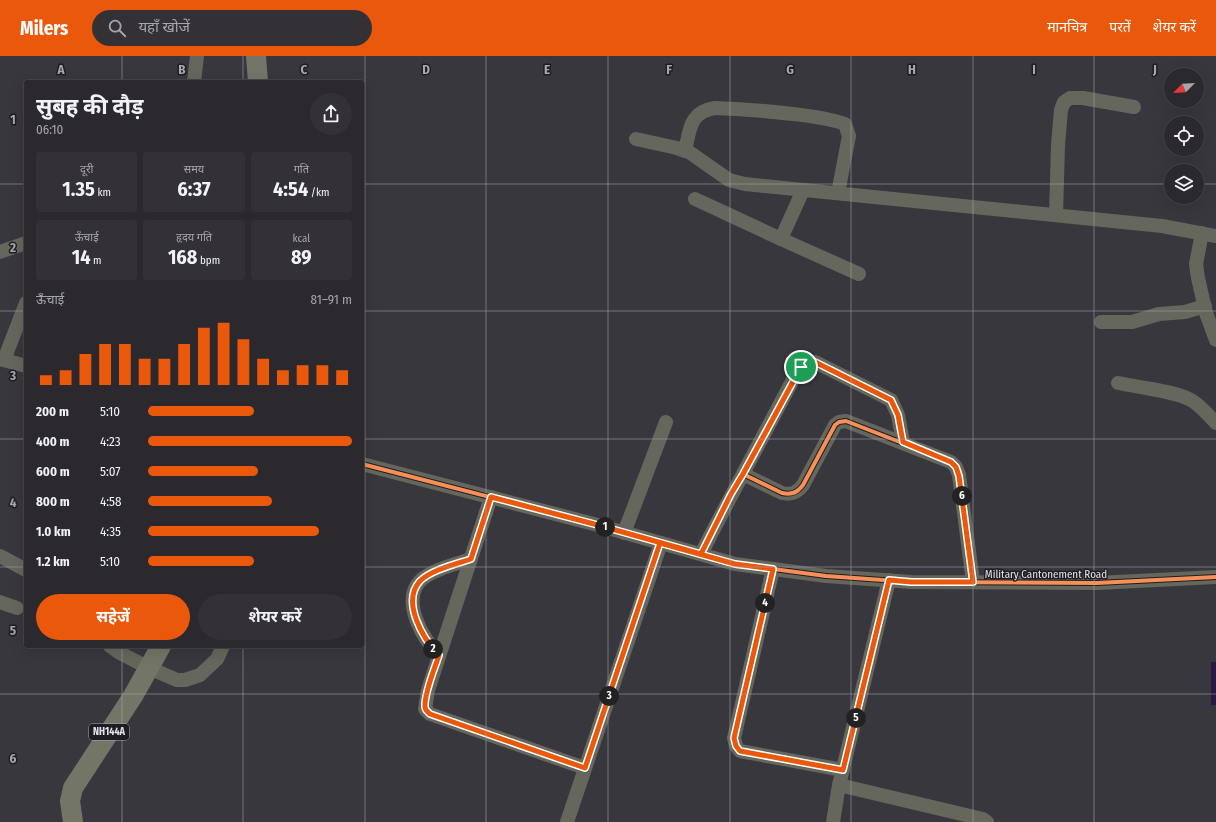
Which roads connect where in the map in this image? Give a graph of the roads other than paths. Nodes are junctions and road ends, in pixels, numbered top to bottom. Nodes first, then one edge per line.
1 (197, 56) edge
2 (244, 56) edge
3 (256, 56) edge
4 (194, 80) edge
5 (246, 80) edge
6 (258, 80) edge
7 (1134, 107) dead end
8 (636, 139) dead end
9 (685, 151) junction
10 (803, 190) junction
11 (838, 193) junction
12 (695, 198) dead end
13 (1056, 215) junction
14 (1202, 233) junction
15 (1216, 236) edge
16 (781, 240) junction
17 (24, 244) edge
18 (0, 252) edge
19 (859, 274) dead end
20 (1205, 306) junction
21 (24, 308) edge
22 (1101, 322) dead end
23 (1216, 340) edge
24 (2, 360) edge
25 (24, 366) edge
26 (1118, 383) dead end
27 (666, 422) dead end
28 (1216, 423) edge
29 (903, 442) junction
30 (364, 465) edge
31 (743, 474) junction
32 (491, 497) junction
33 (624, 532) junction
34 (660, 543) junction
35 (701, 554) junction
36 (0, 556) edge
37 (471, 559) junction
38 (24, 569) edge
39 (773, 569) junction
40 (1216, 577) edge
41 (889, 580) junction
42 (973, 582) junction
43 (0, 602) edge
44 (17, 608) dead end
45 (113, 648) edge
46 (150, 648) edge
47 (159, 648) edge
48 (222, 648) edge
49 (439, 655) junction
50 (145, 666) junction
51 (585, 768) junction
52 (843, 770) junction
53 (839, 785) junction
54 (60, 822) edge
55 (73, 822) edge
56 (567, 822) edge
57 (833, 822) edge
58 (987, 822) edge

1 - 4 street
2 - 5 highway
3 - 6 highway
7 - 13 street
8 - 9 street
9 - 10 street
9 - 11 street
10 - 11 street
10 - 16 street
11 - 13 street
12 - 16 street
13 - 14 street
14 - 15 street
14 - 20 street
16 - 19 street
17 - 18 street
20 - 22 street
20 - 23 street
21 - 24 street
24 - 25 street
26 - 28 street
27 - 33 street
29 - 31 street
29 - 31 street
29 - 42 street
30 - 32 street, Military Cantonement Road
31 - 35 street
32 - 33 street, Military Cantonement Road
32 - 37 street
33 - 34 street, Military Cantonement Road
34 - 35 street, Military Cantonement Road
34 - 51 street
35 - 39 street, Military Cantonement Road
36 - 38 street
37 - 49 street
37 - 49 street
39 - 41 street, Military Cantonement Road
39 - 52 street
40 - 42 street, Military Cantonement Road
41 - 42 street, Military Cantonement Road
41 - 52 street
43 - 44 street
45 - 50 street
46 - 50 highway, NH144A
47 - 50 highway, NH144A
48 - 50 street
49 - 51 street
50 - 54 highway, NH144A
50 - 55 highway, NH144A
51 - 56 street
52 - 53 street
53 - 57 street
53 - 58 street

